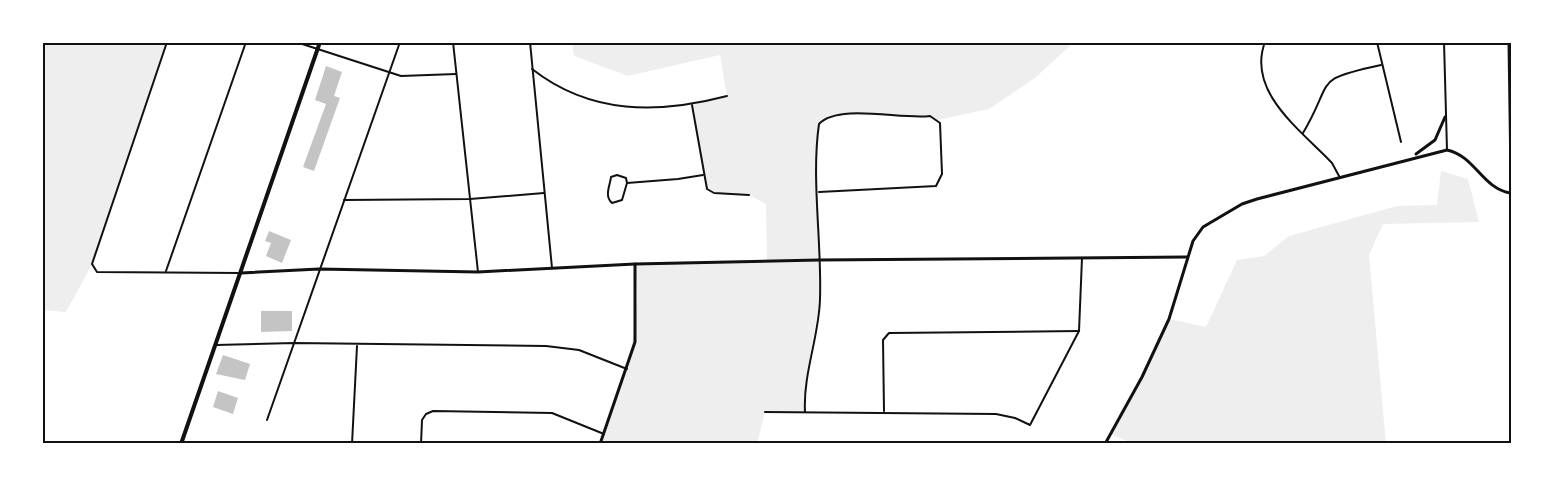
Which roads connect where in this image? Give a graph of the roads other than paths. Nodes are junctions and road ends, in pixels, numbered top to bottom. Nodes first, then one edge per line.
1 (167, 42) edge
2 (246, 42) edge
3 (296, 42) edge
4 (320, 42) edge
5 (400, 42) edge
6 (453, 42) edge
7 (530, 42) edge
8 (1265, 42) edge
9 (1377, 42) edge
10 (1444, 42) edge
11 (1509, 42) edge
12 (317, 50) junction
13 (1381, 65) junction
14 (532, 69) junction
15 (389, 73) junction
16 (456, 74) junction
17 (727, 96) dead end
18 (692, 105) junction
19 (1445, 117) junction
20 (1303, 132) junction
21 (1401, 142) dead end
22 (1447, 150) junction
23 (1413, 156) junction
24 (703, 175) junction
25 (1339, 177) junction
26 (627, 183) junction
27 (819, 192) junction
28 (544, 193) junction
29 (1511, 194) edge
30 (749, 195) dead end
31 (470, 199) junction
32 (345, 200) junction
33 (1512, 248) edge
34 (1187, 257) junction
35 (1082, 258) junction
36 (819, 260) junction
37 (635, 264) junction
38 (552, 268) junction
39 (319, 269) junction
40 (166, 271) junction
41 (478, 272) junction
42 (241, 273) junction
43 (1079, 332) junction
44 (294, 343) junction
45 (216, 345) junction
46 (357, 346) junction
47 (627, 369) junction
48 (765, 412) dead end
49 (805, 412) junction
50 (884, 413) junction
51 (267, 420) dead end
52 (604, 434) junction
53 (181, 444) edge
54 (352, 444) edge
55 (421, 444) edge
56 (600, 444) edge
57 (1105, 444) edge

1 - 40 street
2 - 40 street
3 - 12 street
4 - 12 main road
5 - 15 street
6 - 16 street
7 - 14 street
8 - 20 street
9 - 13 street
10 - 19 street
11 - 29 street
12 - 15 street
12 - 42 main road
13 - 20 street
13 - 21 street
14 - 18 street
14 - 28 street
15 - 16 street
15 - 32 street
16 - 31 street
17 - 18 street
18 - 24 street
19 - 22 street
19 - 23 street
20 - 25 street
22 - 23 street
22 - 29 street
23 - 25 street
24 - 26 street
24 - 30 street
25 - 34 street
26 - 26 street
27 - 27 street
27 - 36 street
28 - 31 street
28 - 38 street
29 - 33 street
31 - 32 street
31 - 41 street
32 - 39 street
34 - 35 street
34 - 57 street
35 - 36 street
35 - 43 street
36 - 37 street
36 - 49 street
37 - 38 street
37 - 47 street
38 - 41 street
39 - 41 street
39 - 42 street
39 - 44 street
40 - 42 street
42 - 45 main road
43 - 50 street
43 - 50 street
44 - 45 street
44 - 46 street
44 - 51 street
45 - 53 main road
46 - 47 street
46 - 54 street
47 - 52 street
48 - 49 street
49 - 50 street
52 - 55 street
52 - 56 street

